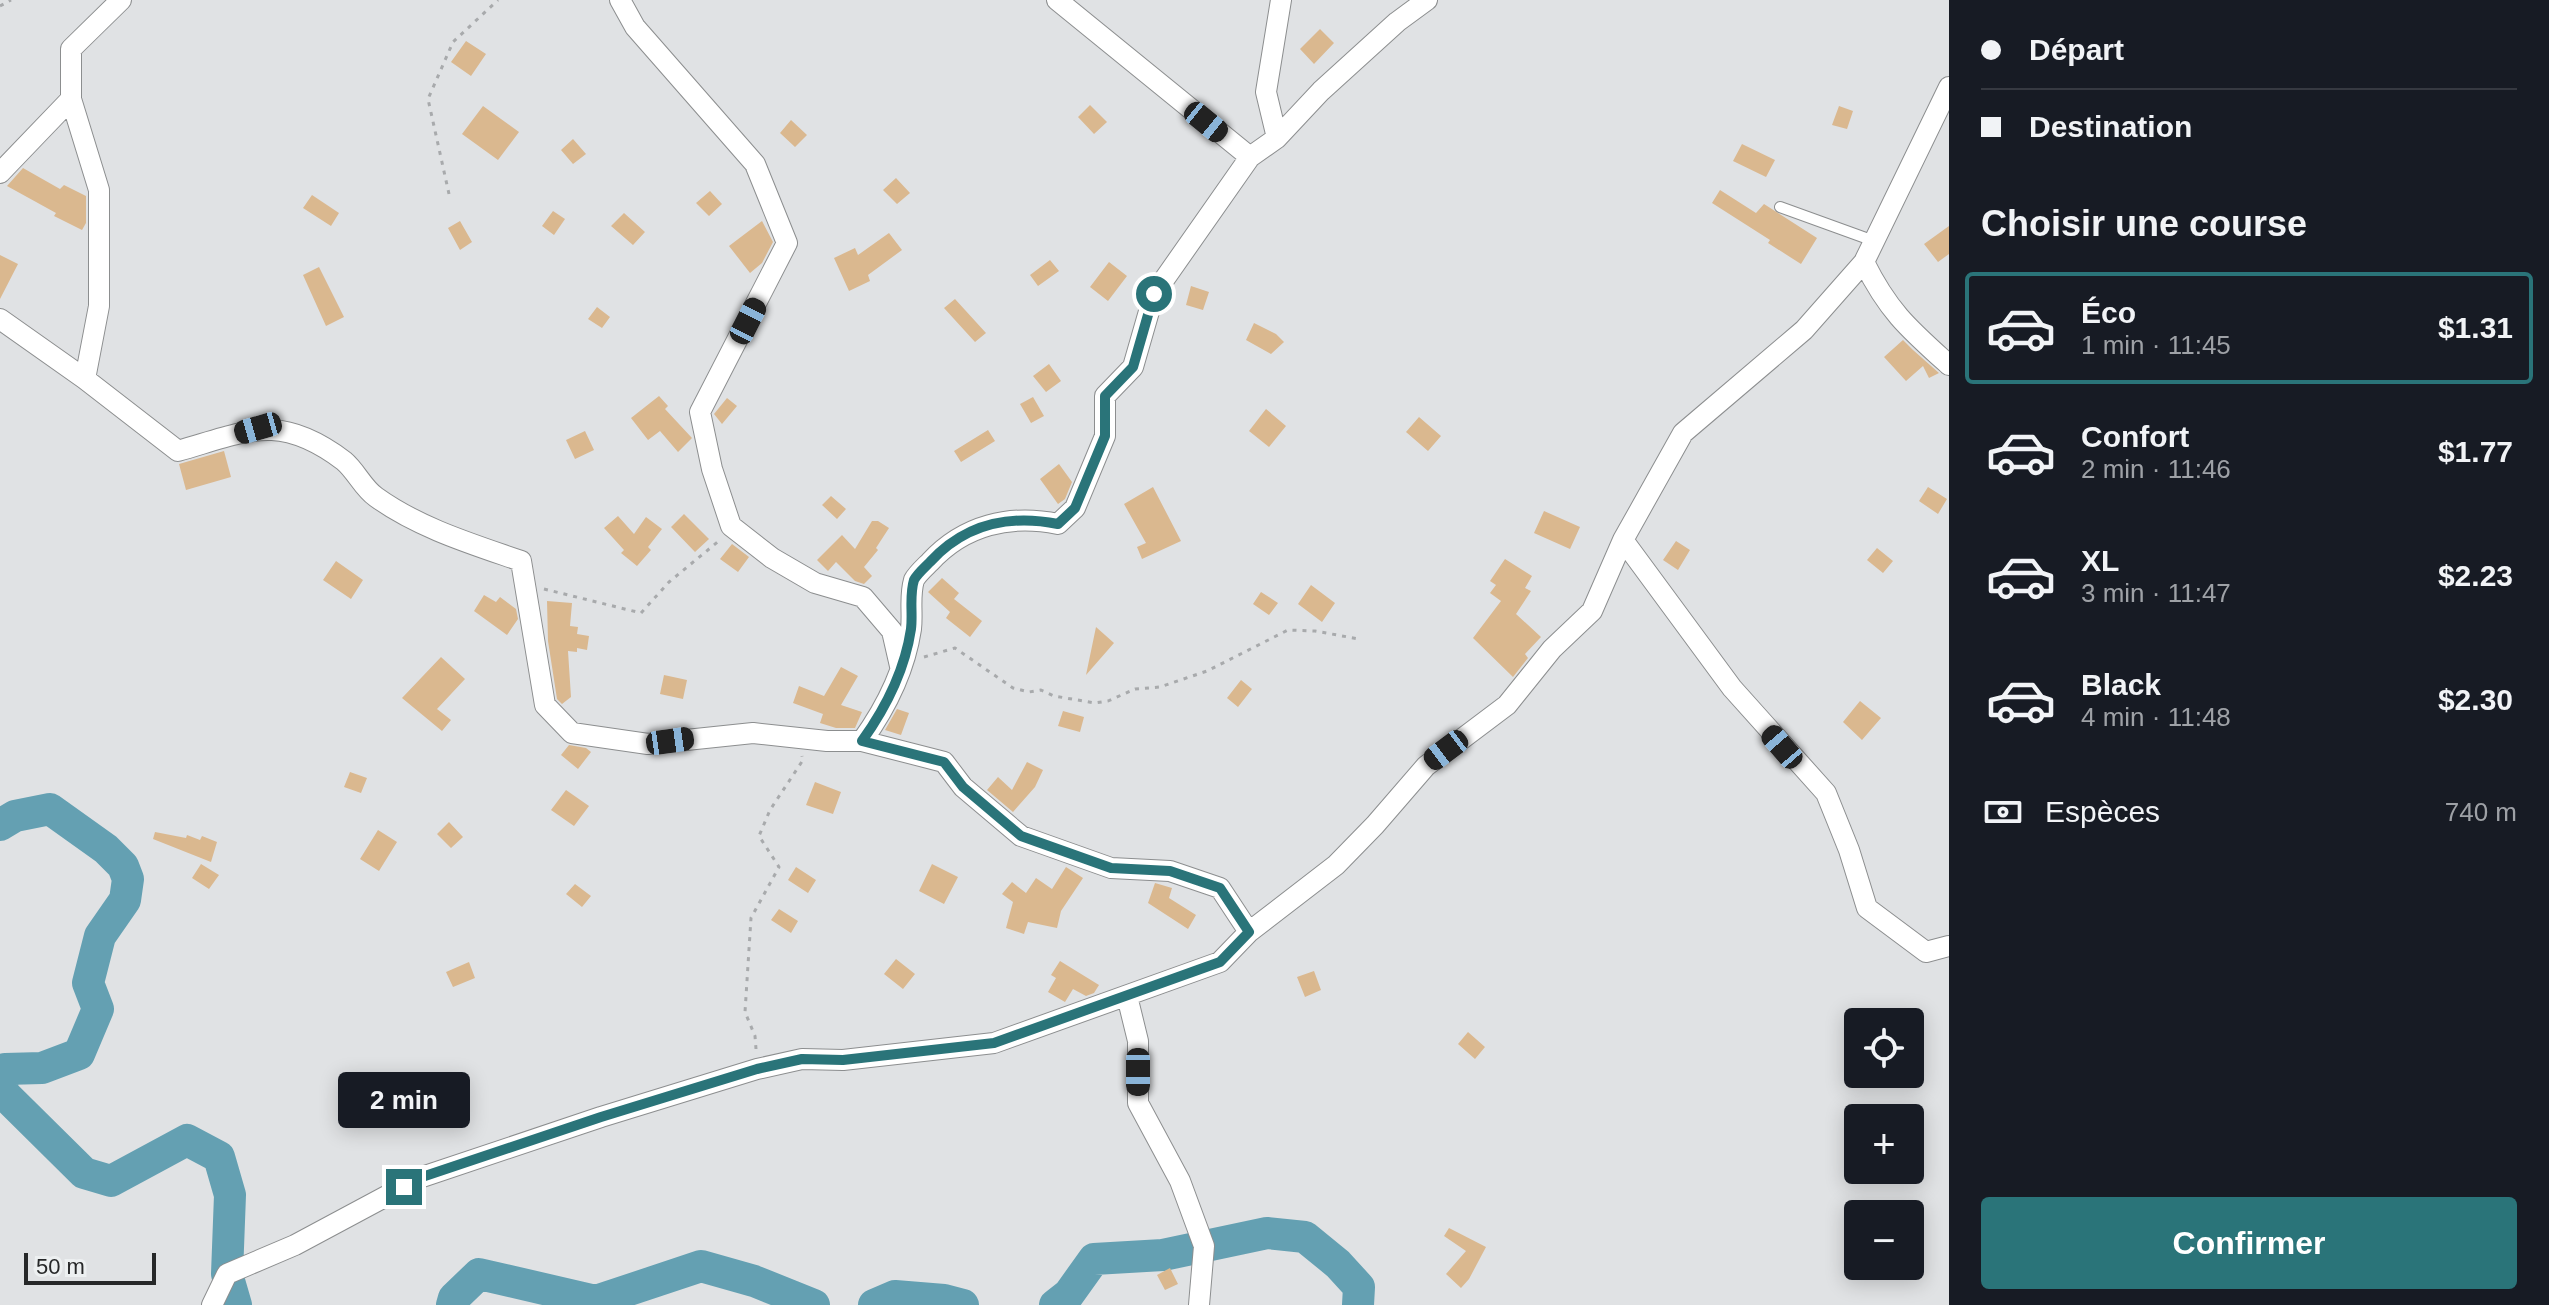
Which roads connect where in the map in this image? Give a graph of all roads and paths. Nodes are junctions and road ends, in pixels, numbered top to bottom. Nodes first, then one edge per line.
1 (11, 0) edge
2 (121, 0) edge
3 (498, 0) edge
4 (620, 0) edge
5 (1057, 0) edge
6 (1281, 0) edge
7 (1427, 0) edge
8 (0, 6) edge
9 (1949, 87) edge
10 (71, 99) junction
11 (1277, 138) junction
12 (1250, 157) junction
13 (0, 173) edge
14 (449, 194) dead end
15 (1780, 207) dead end
16 (1874, 241) junction
17 (1864, 262) junction
18 (0, 319) edge
19 (1949, 365) edge
20 (85, 379) junction
21 (731, 526) junction
22 (1623, 540) junction
23 (525, 585) junction
24 (1359, 639) dead end
25 (901, 670) junction
26 (796, 737) junction
27 (862, 741) junction
28 (1249, 932) junction
29 (1949, 946) edge
30 (1127, 996) junction
31 (757, 1069) junction
32 (212, 1305) edge
33 (1199, 1305) edge

1 - 8 path
2 - 10 street
3 - 14 path
4 - 21 street
5 - 12 street
6 - 11 street
7 - 11 street
9 - 16 street
10 - 13 street
10 - 20 street
11 - 12 street
12 - 25 street
15 - 16 lane
16 - 17 street
17 - 19 street
17 - 22 street
18 - 20 street
20 - 23 street
21 - 23 path
21 - 25 street
22 - 28 street
22 - 29 street
23 - 26 street
24 - 25 path
25 - 27 street
26 - 27 street
26 - 31 path
27 - 28 street
28 - 30 street
30 - 31 street
30 - 33 street
31 - 32 street

